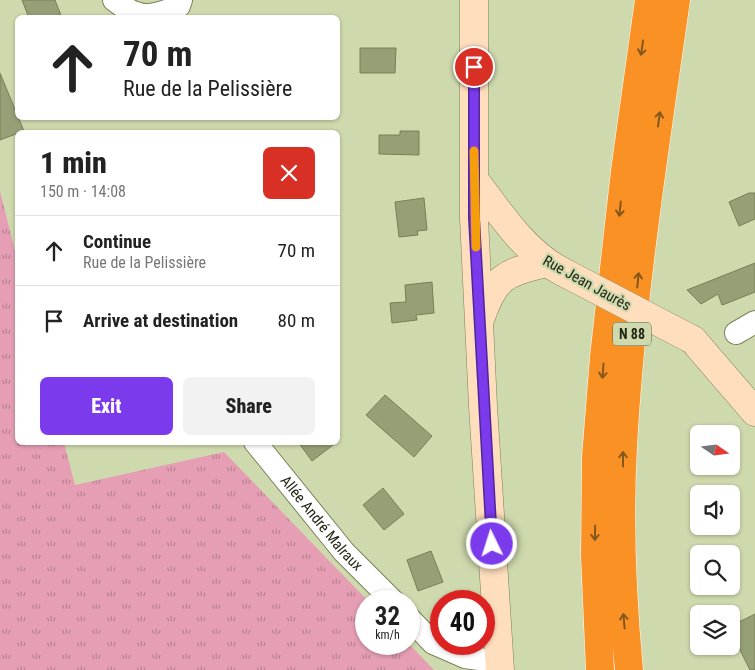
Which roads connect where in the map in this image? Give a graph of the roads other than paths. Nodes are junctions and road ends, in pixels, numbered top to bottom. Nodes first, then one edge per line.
1 (114, 0) edge
2 (181, 0) edge
3 (474, 0) edge
4 (649, 0) edge
5 (676, 0) edge
6 (148, 15) edge
7 (157, 15) edge
8 (474, 179) junction
9 (555, 267) junction
10 (479, 321) junction
11 (755, 322) edge
12 (736, 333) dead end
13 (755, 412) edge
14 (257, 445) edge
15 (382, 590) edge
16 (420, 629) edge
17 (500, 666) edge
18 (600, 670) edge
19 (629, 670) edge

1 - 6 street
2 - 7 street
3 - 8 street
4 -> 18 highway, N 88
19 -> 5 highway, N 88
8 - 9 street, Rue Jean Jaurès
8 - 10 street
9 - 10 street
9 - 13 street, Rue Jean Jaurès, bridge
10 - 17 street
11 - 12 street
14 - 15 street, Allée André Malraux
16 - 17 street

